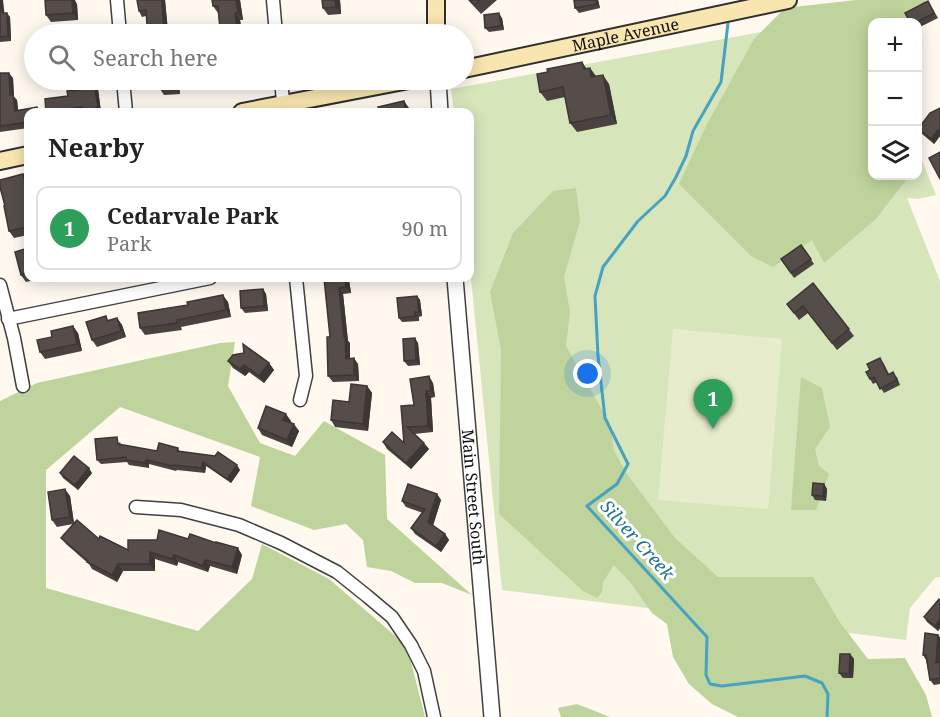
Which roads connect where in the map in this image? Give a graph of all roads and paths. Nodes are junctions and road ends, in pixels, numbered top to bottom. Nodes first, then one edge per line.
1 (117, 0) edge
2 (273, 0) edge
3 (428, 0) edge
4 (436, 0) edge
5 (788, 0) edge
6 (119, 24) edge
7 (275, 24) edge
8 (434, 24) edge
9 (436, 24) edge
10 (474, 67) edge
11 (124, 90) edge
12 (282, 90) edge
13 (366, 90) edge
14 (439, 90) edge
15 (126, 108) edge
16 (283, 108) edge
17 (287, 108) edge
18 (440, 108) edge
19 (24, 156) edge
20 (0, 161) edge
21 (190, 282) edge
22 (296, 282) edge
23 (455, 282) edge
24 (0, 285) edge
25 (8, 319) junction
26 (23, 386) dead end
27 (300, 400) dead end
28 (136, 507) dead end
29 (434, 717) edge
30 (492, 717) edge

1 - 6 street
2 - 7 street
3 - 8 main road
4 - 9 main road
5 - 10 main road, Maple Avenue
11 - 15 street
12 - 16 street
13 - 17 main road
14 - 18 street
19 - 20 main road
21 - 25 street
22 - 27 street
23 - 30 street, Main Street South
24 - 25 street
25 - 26 street
28 - 29 street

